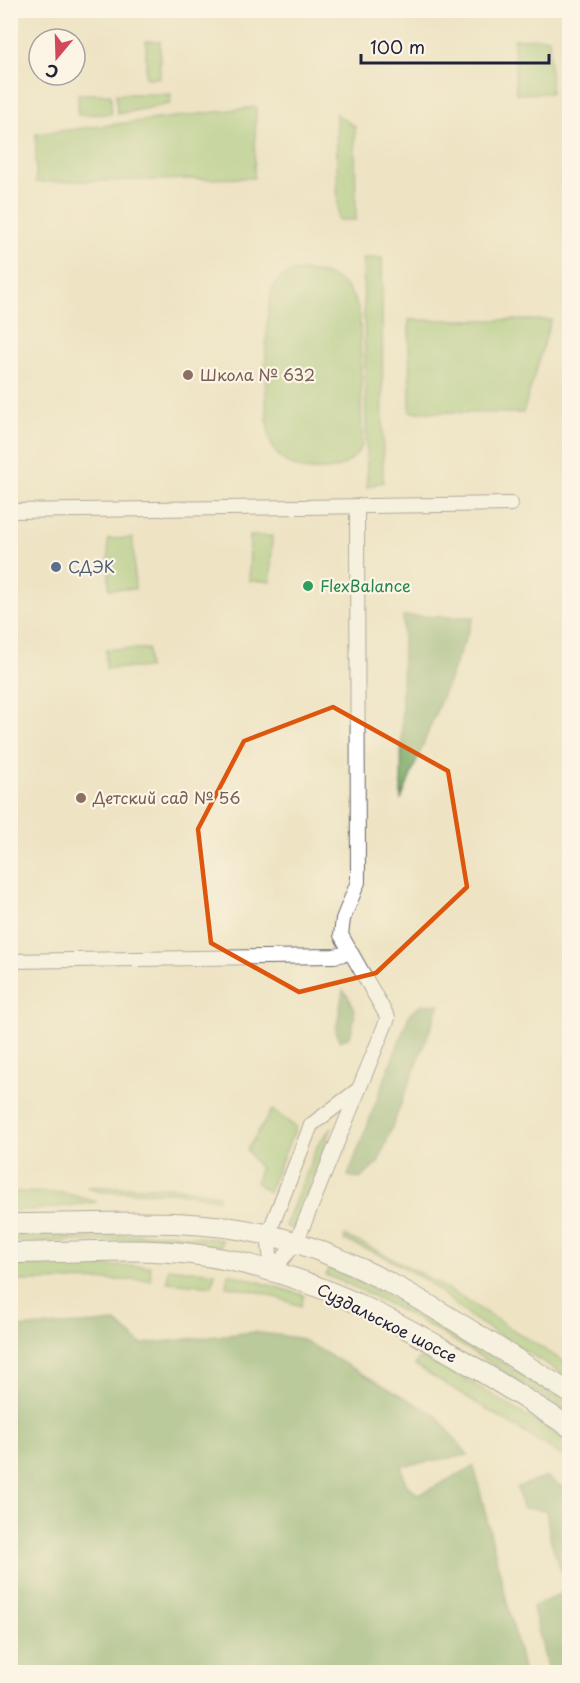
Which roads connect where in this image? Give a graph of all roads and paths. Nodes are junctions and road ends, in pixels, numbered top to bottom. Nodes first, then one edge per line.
1 (511, 504) dead end
2 (357, 506) junction
3 (10, 511) edge
4 (350, 953) junction
5 (10, 961) edge
6 (360, 1088) junction
7 (14, 1223) edge
8 (268, 1235) junction
9 (296, 1243) junction
10 (10, 1253) edge
11 (272, 1271) junction
12 (570, 1393) edge
13 (570, 1426) edge

1 - 2 street
2 - 3 street
2 - 4 street
4 - 5 street
4 - 6 street
6 - 8 street
6 - 9 street
7 - 8 main road, Суздальское шоссе
8 - 9 main road, Суздальское шоссе
8 - 11 street
9 - 11 street
9 - 12 main road, Суздальское шоссе
10 - 11 main road, Суздальское шоссе
11 - 13 main road, Суздальское шоссе

